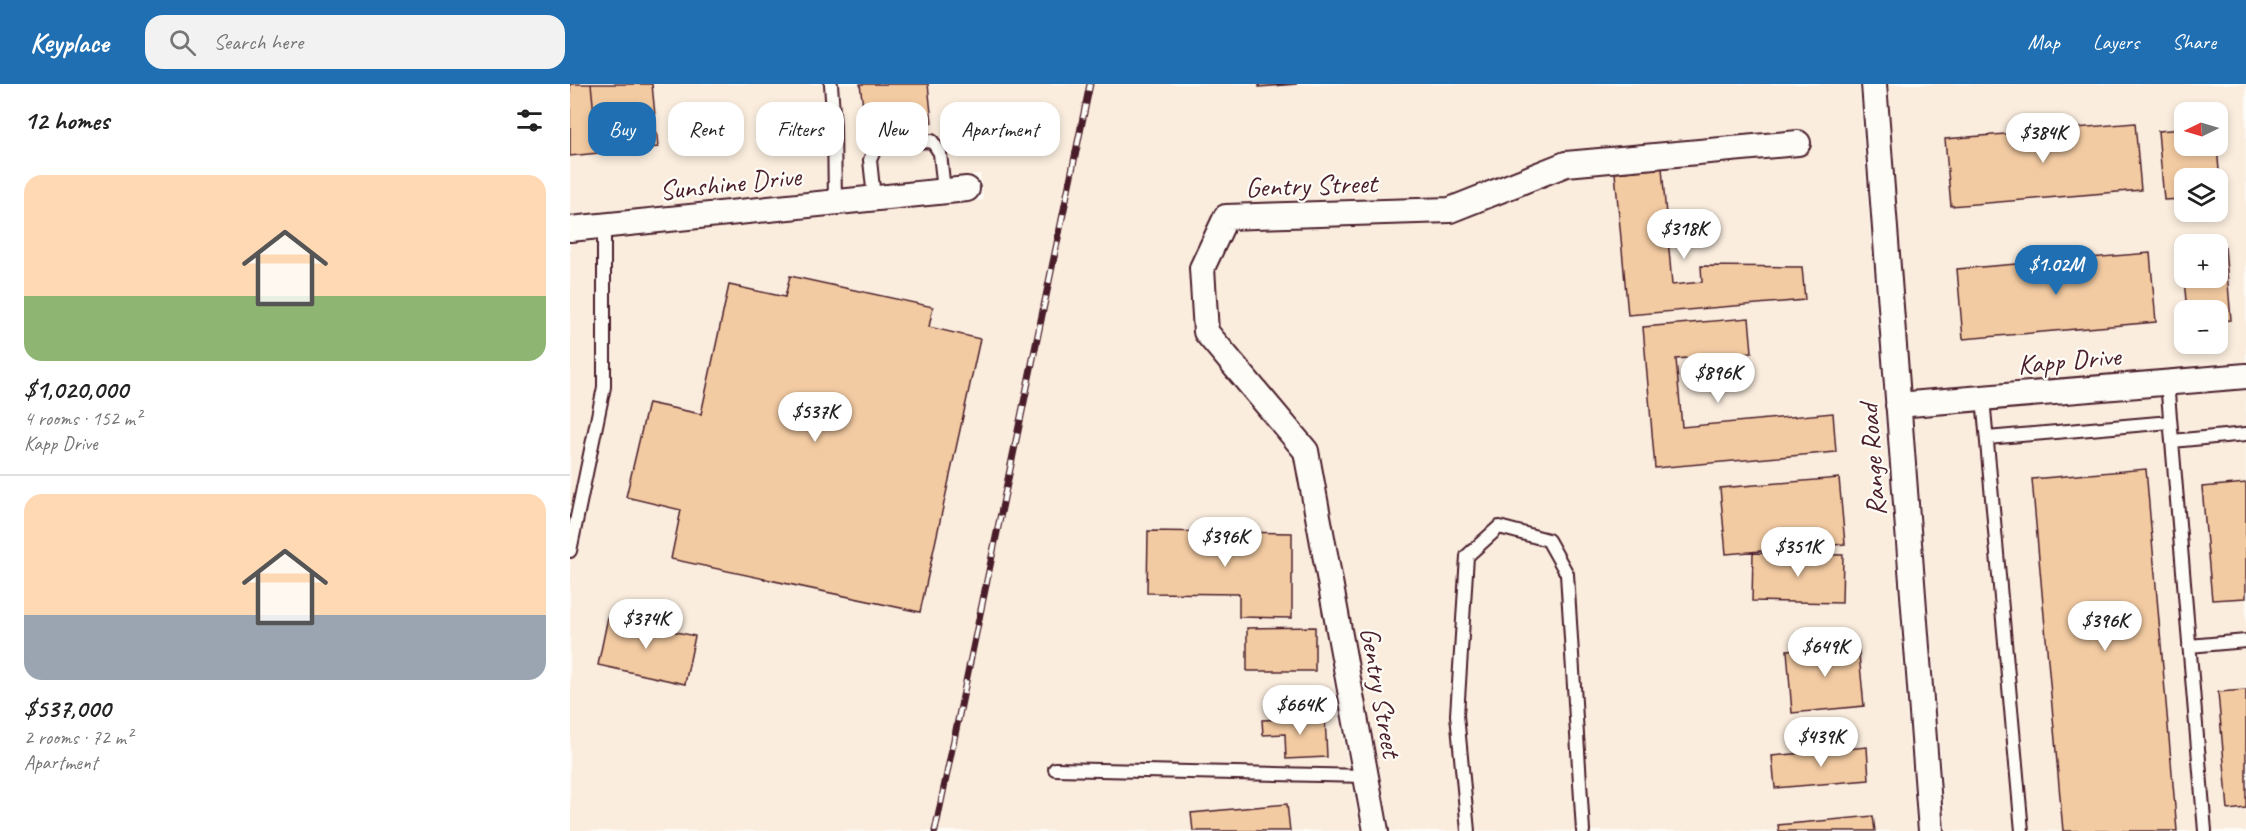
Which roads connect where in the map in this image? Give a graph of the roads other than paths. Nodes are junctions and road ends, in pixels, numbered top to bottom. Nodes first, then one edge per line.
1 (831, 84) edge
2 (1874, 84) edge
3 (1798, 143) dead end
4 (956, 190) joint
5 (874, 198) junction
6 (835, 202) junction
7 (604, 225) junction
8 (570, 228) edge
9 (2246, 376) edge
10 (2167, 382) junction
11 (1983, 398) junction
12 (1898, 405) junction
13 (2170, 422) junction
14 (2246, 434) edge
15 (1987, 438) junction
16 (2172, 441) junction
17 (570, 551) edge
18 (2246, 641) edge
19 (2189, 646) junction
20 (1054, 769) dead end
21 (1366, 776) junction
22 (1376, 831) edge
23 (1468, 831) edge
24 (1583, 831) edge
25 (1931, 831) edge
26 (2022, 831) edge
27 (2205, 831) edge

1 - 6 lane
2 - 12 street, Range Road
3 - 21 street, Gentry Street
4 - 5 street, Sunshine Drive
4 - 5 lane
5 - 6 street, Sunshine Drive
6 - 7 street, Sunshine Drive
7 - 8 street, Sunshine Drive
7 - 17 lane
9 - 10 street, Kapp Drive
10 - 11 street, Kapp Drive
10 - 13 lane
11 - 12 street, Kapp Drive
11 - 15 lane
12 - 25 street, Range Road
13 - 15 lane
13 - 16 lane
14 - 16 lane
15 - 26 lane
16 - 19 lane
18 - 19 lane
19 - 27 lane
20 - 21 lane
21 - 22 street, Gentry Street
23 - 24 lane

